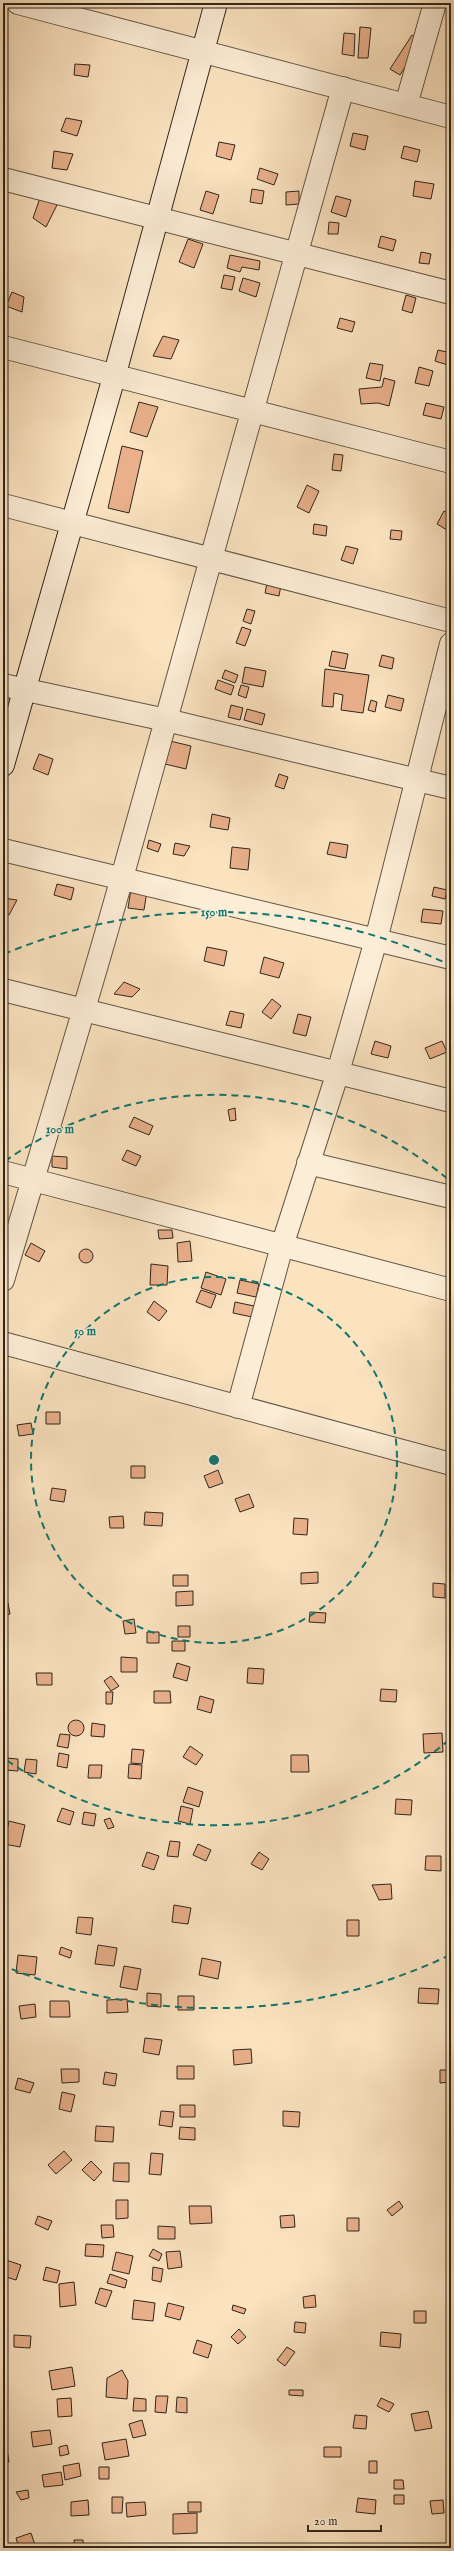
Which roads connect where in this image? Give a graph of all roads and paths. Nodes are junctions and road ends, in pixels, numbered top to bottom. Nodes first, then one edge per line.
1 (18, 3) edge
2 (216, 3) edge
3 (435, 3) edge
4 (204, 51) junction
5 (343, 88) junction
6 (406, 105) junction
7 (451, 117) edge
8 (3, 179) edge
9 (158, 218) junction
10 (296, 253) junction
11 (451, 293) edge
12 (3, 347) edge
13 (114, 378) junction
14 (253, 413) junction
15 (451, 462) edge
16 (3, 505) edge
17 (72, 524) junction
18 (209, 560) junction
19 (451, 621) edge
20 (451, 644) edge
21 (3, 685) edge
22 (24, 690) junction
23 (166, 720) junction
24 (3, 765) edge
25 (417, 779) junction
26 (451, 788) edge
27 (3, 850) edge
28 (122, 879) junction
29 (376, 940) junction
30 (451, 958) edge
31 (3, 990) edge
32 (82, 1009) junction
33 (338, 1072) junction
34 (451, 1101) edge
35 (308, 1163) junction
36 (3, 1172) edge
37 (32, 1180) junction
38 (451, 1197) edge
39 (282, 1246) junction
40 (3, 1280) edge
41 (451, 1290) edge
42 (3, 1343) edge
43 (238, 1407) junction
44 (451, 1464) edge

1 - 4 street
2 - 4 street
3 - 6 street
4 - 5 street
4 - 9 street
5 - 6 street
5 - 10 street
6 - 7 street
8 - 9 street
9 - 10 street
9 - 13 street
10 - 11 street
10 - 14 street
12 - 13 street
13 - 14 street
13 - 17 street
14 - 15 street
14 - 18 street
16 - 17 street
17 - 18 street
17 - 22 street
18 - 19 street
18 - 23 street
20 - 25 street
21 - 22 street
22 - 23 street
22 - 24 street
23 - 25 street
23 - 28 street
25 - 26 street
25 - 29 street
27 - 28 street
28 - 29 street
28 - 32 street
29 - 30 street
29 - 33 street
31 - 32 street
32 - 33 street
32 - 37 street
33 - 34 street
33 - 35 street
35 - 38 street
35 - 39 street
36 - 37 street
37 - 39 street
37 - 40 street
39 - 41 street
39 - 43 street
42 - 43 street
43 - 44 street

